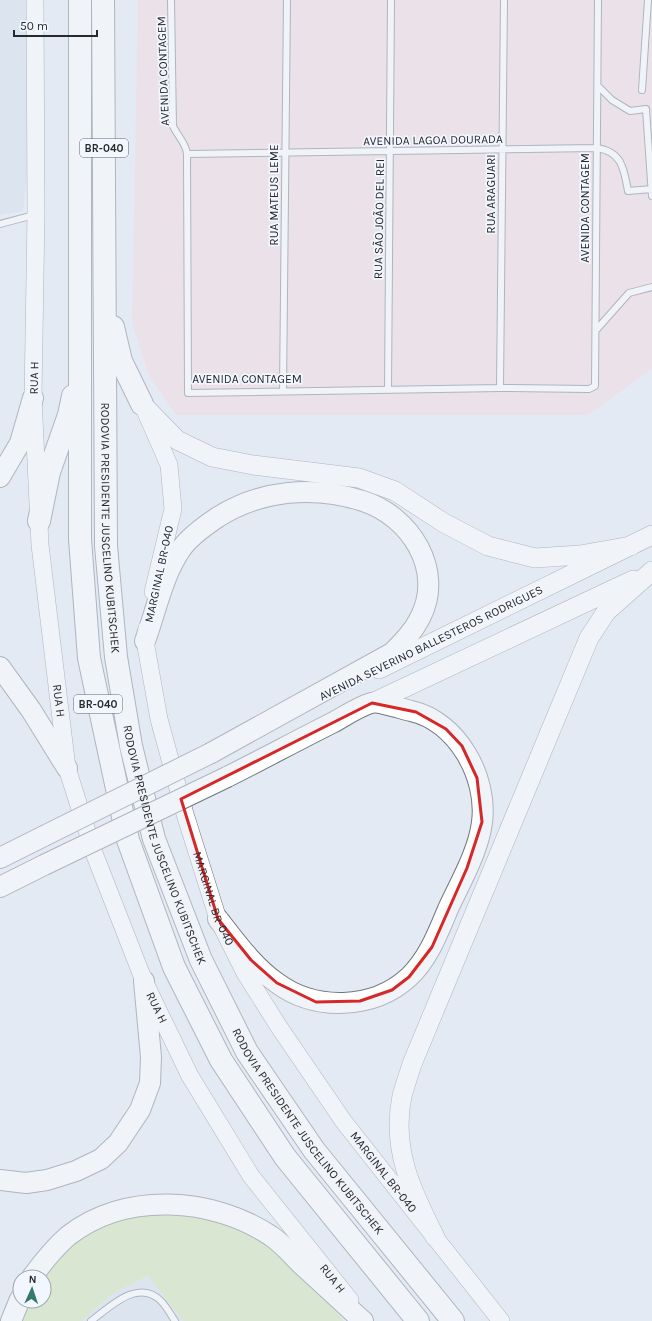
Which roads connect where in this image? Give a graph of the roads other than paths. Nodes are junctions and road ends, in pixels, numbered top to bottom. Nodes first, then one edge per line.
1 (35, 0) edge
2 (80, 0) edge
3 (103, 0) edge
4 (171, 0) edge
5 (287, 0) edge
6 (392, 0) edge
7 (504, 0) edge
8 (598, 0) edge
9 (648, 0) edge
10 (598, 86) junction
11 (642, 90) dead end
12 (649, 109) edge
13 (596, 148) junction
14 (502, 150) junction
15 (390, 152) junction
16 (285, 153) junction
17 (187, 154) junction
18 (652, 189) edge
19 (652, 196) edge
20 (36, 214) junction
21 (0, 224) edge
22 (652, 287) edge
23 (105, 297) junction
24 (597, 329) junction
25 (80, 363) junction
26 (500, 388) junction
27 (388, 390) junction
28 (283, 391) junction
29 (33, 398) junction
30 (142, 404) junction
31 (0, 477) edge
32 (39, 521) junction
33 (652, 535) edge
34 (631, 546) junction
35 (652, 571) edge
36 (145, 641) junction
37 (0, 666) edge
38 (372, 702) junction
39 (270, 721) junction
40 (67, 768) junction
41 (1, 857) edge
42 (0, 887) edge
43 (218, 919) junction
44 (144, 981) junction
45 (0, 1180) edge
46 (435, 1237) junction
47 (38, 1269) edge
48 (16, 1309) edge
49 (11, 1321) edge
50 (91, 1321) edge
51 (175, 1321) edge
52 (363, 1321) edge
53 (367, 1321) edge
54 (418, 1321) edge
55 (453, 1321) edge
56 (501, 1321) edge

1 - 20 main road, RUA H
2 - 25 highway, RODOVIA PRESIDENTE JUSCELINO KUBITSCHEK / BR-040
3 - 23 highway, RODOVIA PRESIDENTE JUSCELINO KUBITSCHEK / BR-040
4 - 17 lane, AVENIDA CONTAGEM
5 - 16 lane, RUA MATEUS LEME
6 - 15 lane, RUA SÃO JOÃO DEL REI
7 - 14 lane, RUA ARAGUARI
8 - 10 lane, AVENIDA CONTAGEM
9 - 11 lane
10 - 12 lane
10 - 13 lane, AVENIDA CONTAGEM
12 - 18 lane
13 - 14 lane, AVENIDA LAGOA DOURADA
13 - 18 lane, AVENIDA LAGOA DOURADA
13 - 24 lane, AVENIDA CONTAGEM
14 - 15 lane, AVENIDA LAGOA DOURADA
14 - 26 lane, RUA ARAGUARI
15 - 16 lane, AVENIDA LAGOA DOURADA
15 - 27 lane, RUA SÃO JOÃO DEL REI
16 - 17 lane, AVENIDA LAGOA DOURADA
16 - 28 lane, RUA MATEUS LEME
17 - 28 lane, AVENIDA CONTAGEM
18 - 19 lane
20 - 21 lane
20 - 29 main road, RUA H
22 - 24 lane
23 - 30 highway
23 - 55 highway, RODOVIA PRESIDENTE JUSCELINO KUBITSCHEK / BR-040
24 - 26 lane, AVENIDA CONTAGEM
25 - 32 highway
25 - 54 highway, RODOVIA PRESIDENTE JUSCELINO KUBITSCHEK / BR-040
26 - 27 lane, AVENIDA CONTAGEM
27 - 28 lane, AVENIDA CONTAGEM
29 - 31 highway
29 - 32 main road, RUA H
30 - 34 main road
30 - 36 main road, MARGINAL BR-040
32 - 40 main road, RUA H
33 - 34 main road, AVENIDA SEVERINO BALLESTEROS RODRIGUES
34 - 39 main road, AVENIDA SEVERINO BALLESTEROS RODRIGUES
35 - 38 main road
35 - 46 main road
36 - 39 highway
36 - 43 main road, MARGINAL BR-040
37 - 40 highway
38 - 42 highway, bridge
38 - 43 highway
39 - 41 highway, AVENIDA SEVERINO BALLESTEROS RODRIGUES, bridge
40 - 44 main road, RUA H
43 - 46 main road, MARGINAL BR-040
44 - 45 highway
44 - 53 main road, RUA H
46 - 56 main road, MARGINAL BR-040
47 - 52 highway
48 - 49 highway
50 - 51 lane

